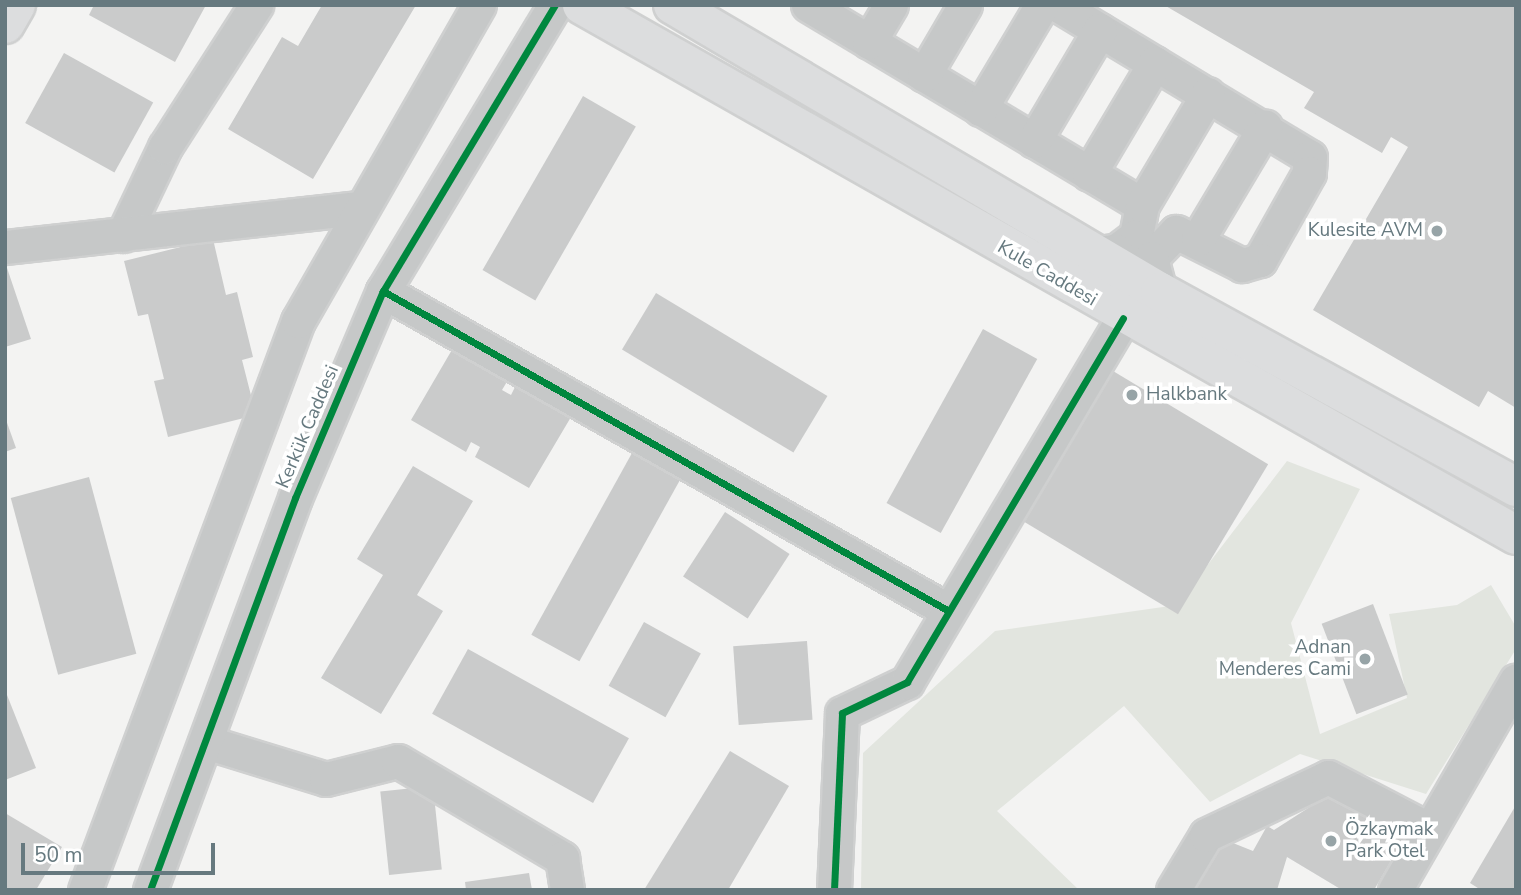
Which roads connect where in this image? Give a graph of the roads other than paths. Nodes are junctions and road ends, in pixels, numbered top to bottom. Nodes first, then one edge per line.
1 (16, 5) edge
2 (256, 5) edge
3 (479, 5) edge
4 (555, 5) edge
5 (582, 5) edge
6 (891, 5) edge
7 (965, 5) edge
8 (1042, 5) edge
9 (1058, 5) edge
10 (813, 6) edge
11 (689, 11) edge
12 (5, 24) edge
13 (1100, 30) junction
14 (869, 42) junction
15 (1156, 63) junction
16 (924, 75) junction
17 (1208, 94) junction
18 (981, 109) junction
19 (1265, 127) junction
20 (1034, 141) junction
21 (1089, 174) junction
22 (1142, 205) junction
23 (361, 208) junction
24 (123, 235) junction
25 (1198, 239) junction
26 (5, 247) edge
27 (1094, 253) junction
28 (383, 291) junction
29 (1160, 292) junction
30 (1123, 318) junction
31 (1516, 487) edge
32 (1516, 536) edge
33 (947, 610) junction
34 (1516, 680) edge
35 (209, 743) junction
36 (1428, 829) junction
37 (85, 890) edge
38 (150, 890) edge
39 (567, 890) edge
40 (834, 890) edge
41 (1173, 890) edge
42 (1395, 890) edge

1 - 12 main road
2 - 24 street
3 - 23 street
4 - 28 street, Kerkük Caddesi
5 - 30 main road, Kule Caddesi
6 - 14 street
7 - 16 street
8 - 18 street
9 - 13 street
10 - 14 street
11 - 27 main road
13 - 15 street
13 - 20 street
14 - 16 street
15 - 17 street
15 - 21 street
16 - 18 street
17 - 19 street
17 - 22 street
18 - 20 street
19 - 25 street
19 - 25 street
20 - 21 street
21 - 22 street
22 - 27 street
23 - 24 street
23 - 37 street
24 - 26 street
25 - 29 street
27 - 29 main road
28 - 33 street
28 - 35 street, Kerkük Caddesi
29 - 31 main road
30 - 32 main road, Kule Caddesi
30 - 33 street
33 - 40 street
34 - 36 street
35 - 38 street, Kerkük Caddesi
35 - 39 street
36 - 41 street
36 - 42 street

